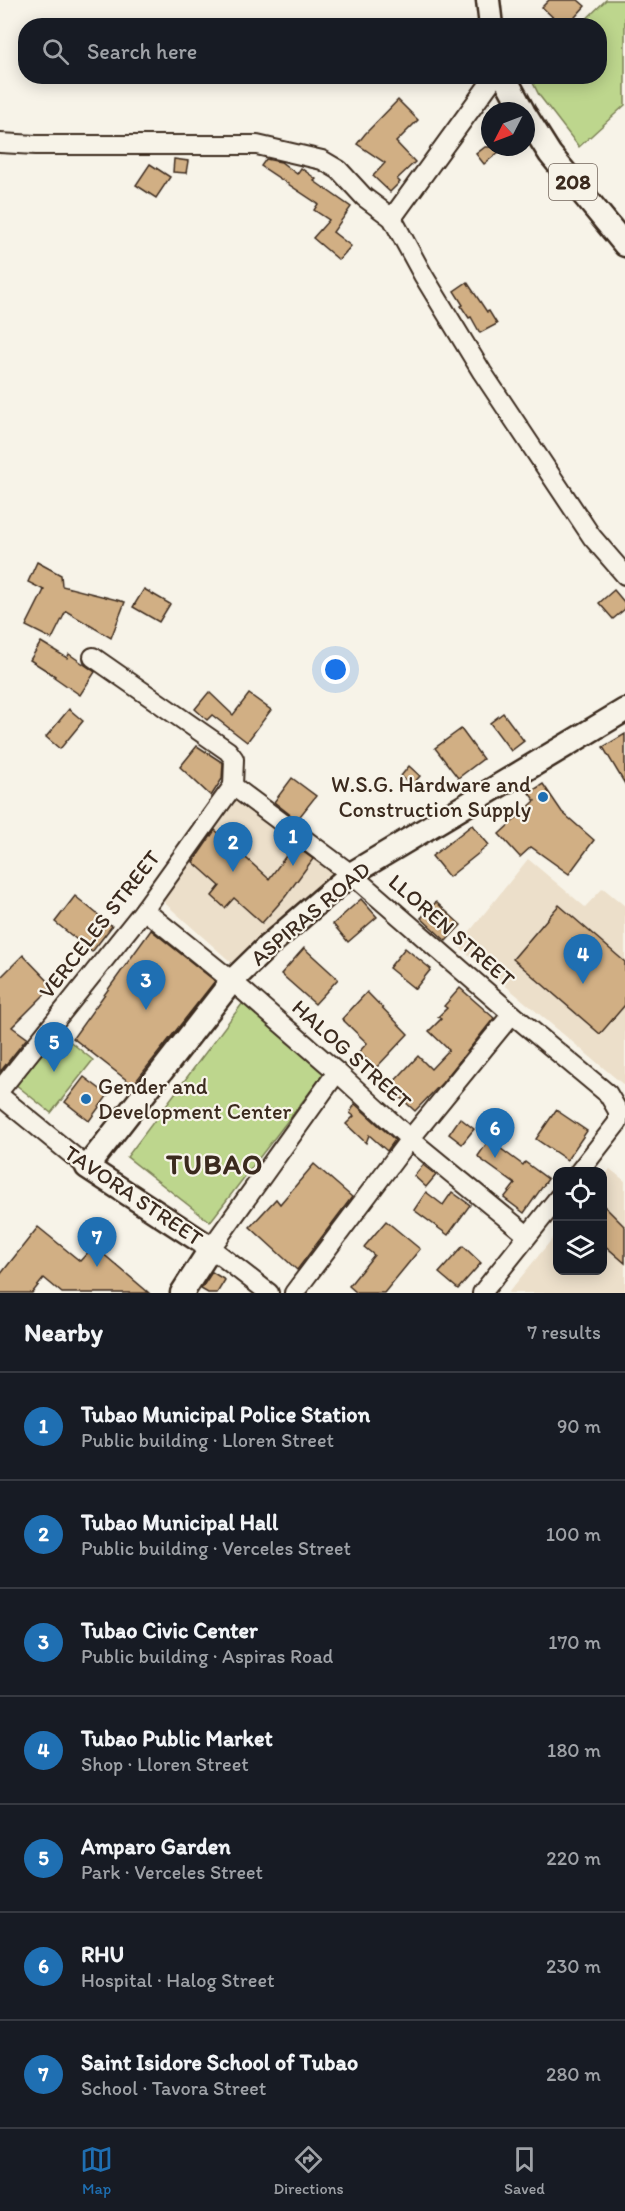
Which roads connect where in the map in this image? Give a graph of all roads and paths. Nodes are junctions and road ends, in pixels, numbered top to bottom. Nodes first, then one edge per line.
1 (488, 0) edge
2 (490, 18) edge
3 (489, 84) edge
4 (508, 84) edge
5 (518, 102) edge
6 (535, 130) edge
7 (0, 142) edge
8 (392, 218) junction
9 (625, 245) edge
10 (625, 576) edge
11 (93, 657) dead end
12 (625, 710) edge
13 (233, 786) junction
14 (351, 873) junction
15 (144, 910) junction
16 (232, 981) junction
17 (512, 1014) junction
18 (337, 1072) junction
19 (0, 1090) edge
20 (0, 1095) edge
21 (410, 1139) junction
22 (87, 1167) junction
23 (583, 1167) edge
24 (553, 1204) edge
25 (527, 1235) junction
26 (211, 1248) junction
27 (182, 1293) edge
28 (269, 1293) edge
29 (294, 1293) edge
30 (482, 1293) edge

1 - 2 main road
3 - 8 street
4 - 5 main road
6 - 9 main road, 208
7 - 8 street
8 - 10 street
11 - 13 street
12 - 14 main road, ASPIRAS ROAD
13 - 14 street, LLOREN STREET
13 - 15 street, VERCELES STREET
14 - 16 main road, ASPIRAS ROAD
14 - 17 street, LLOREN STREET
15 - 16 street, HALOG STREET
15 - 19 street, VERCELES STREET
16 - 18 street, HALOG STREET
16 - 22 main road, ASPIRAS ROAD
17 - 21 street
17 - 23 street, LLOREN STREET
18 - 21 street, HALOG STREET
18 - 26 street
20 - 22 street, TAVORA STREET
21 - 25 street, HALOG STREET
21 - 29 street
22 - 26 main road, TAVORA STREET
24 - 25 street
25 - 30 street
26 - 27 main road
26 - 28 street, TAVORA STREET

